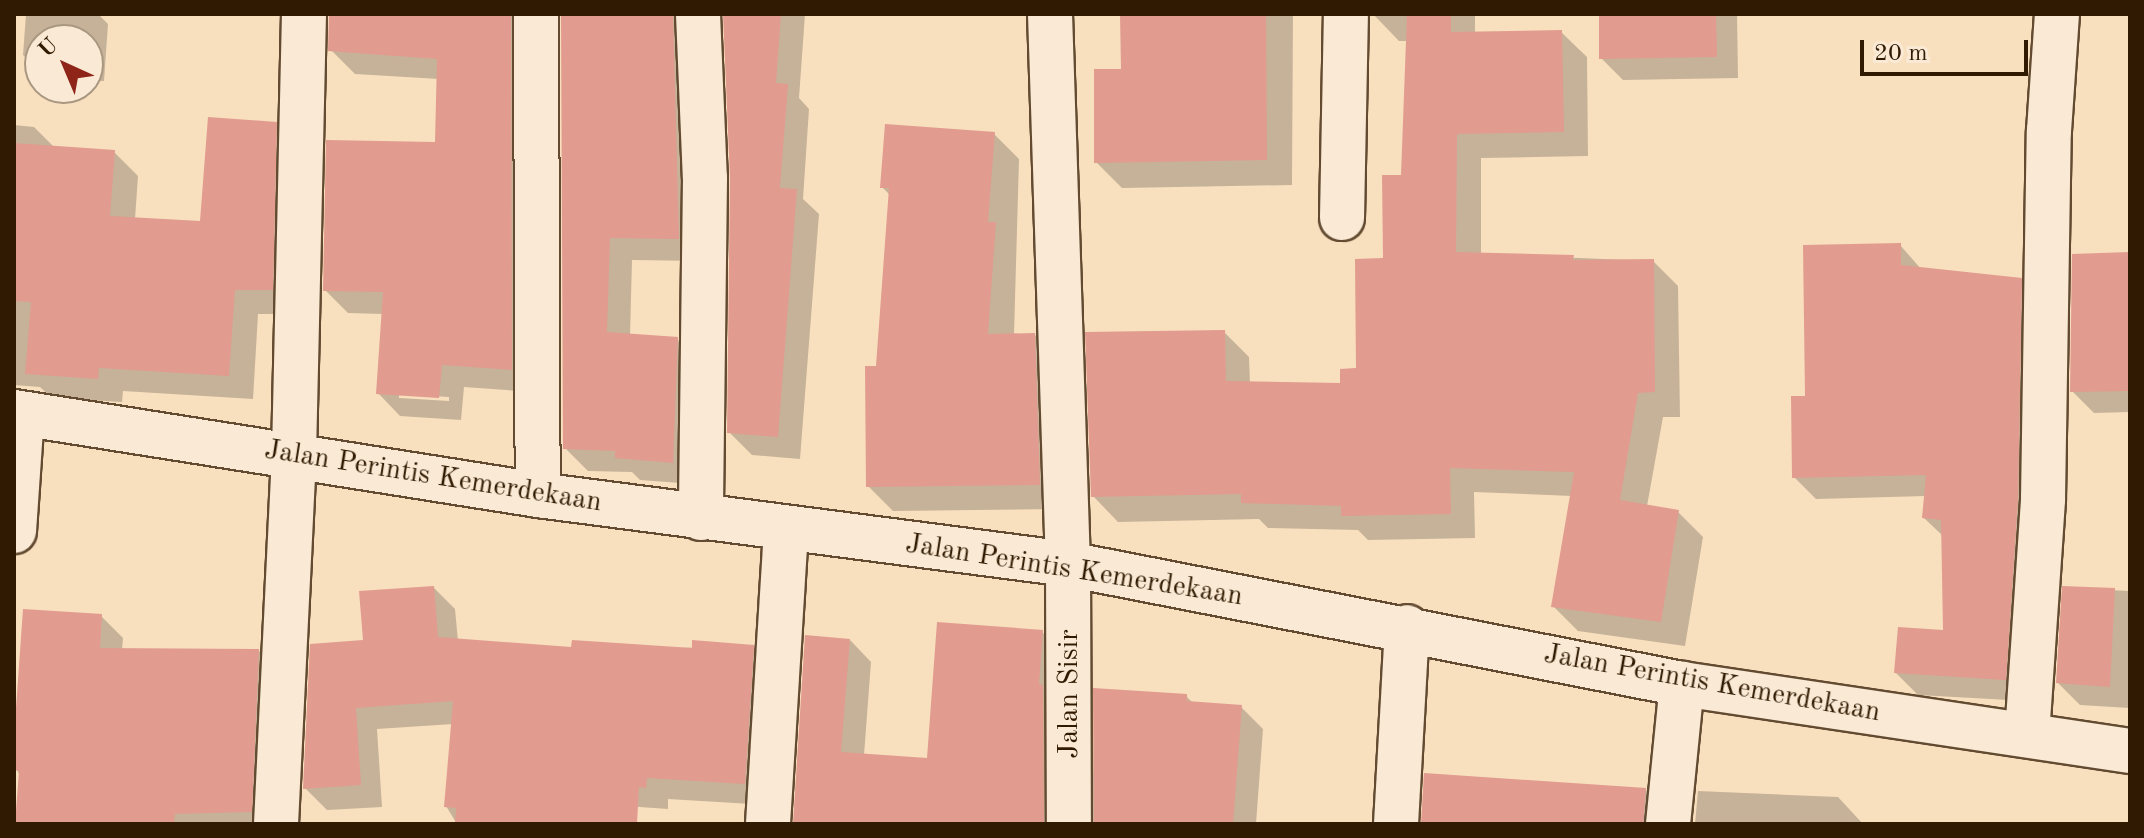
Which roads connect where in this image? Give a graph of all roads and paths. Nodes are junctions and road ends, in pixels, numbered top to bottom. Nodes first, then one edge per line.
1 (304, 14) edge
2 (536, 14) edge
3 (698, 14) edge
4 (1050, 14) edge
5 (1346, 14) edge
6 (2057, 14) edge
7 (1342, 218) dead end
8 (18, 413) edge
9 (294, 454) junction
10 (538, 495) junction
11 (701, 518) junction
12 (786, 529) junction
13 (14, 531) edge
14 (1068, 564) junction
15 (1407, 627) junction
16 (1682, 684) junction
17 (2027, 735) junction
18 (2130, 751) edge
19 (276, 824) edge
20 (768, 824) edge
21 (1069, 824) edge
22 (1396, 824) edge
23 (1668, 824) edge

1 - 9 street
2 - 10 street
3 - 11 street
4 - 14 street, Jalan Sisir
5 - 7 street
6 - 17 street
8 - 9 street, Jalan Perintis Kemerdekaan
8 - 13 street
9 - 10 street, Jalan Perintis Kemerdekaan
9 - 19 street
10 - 11 street, Jalan Perintis Kemerdekaan
11 - 12 street, Jalan Perintis Kemerdekaan
12 - 14 street, Jalan Perintis Kemerdekaan
12 - 20 street
14 - 15 street, Jalan Perintis Kemerdekaan
14 - 21 street, Jalan Sisir
15 - 16 street, Jalan Perintis Kemerdekaan
15 - 22 street
16 - 17 street, Jalan Perintis Kemerdekaan
16 - 23 street
17 - 18 street, Jalan Perintis Kemerdekaan

